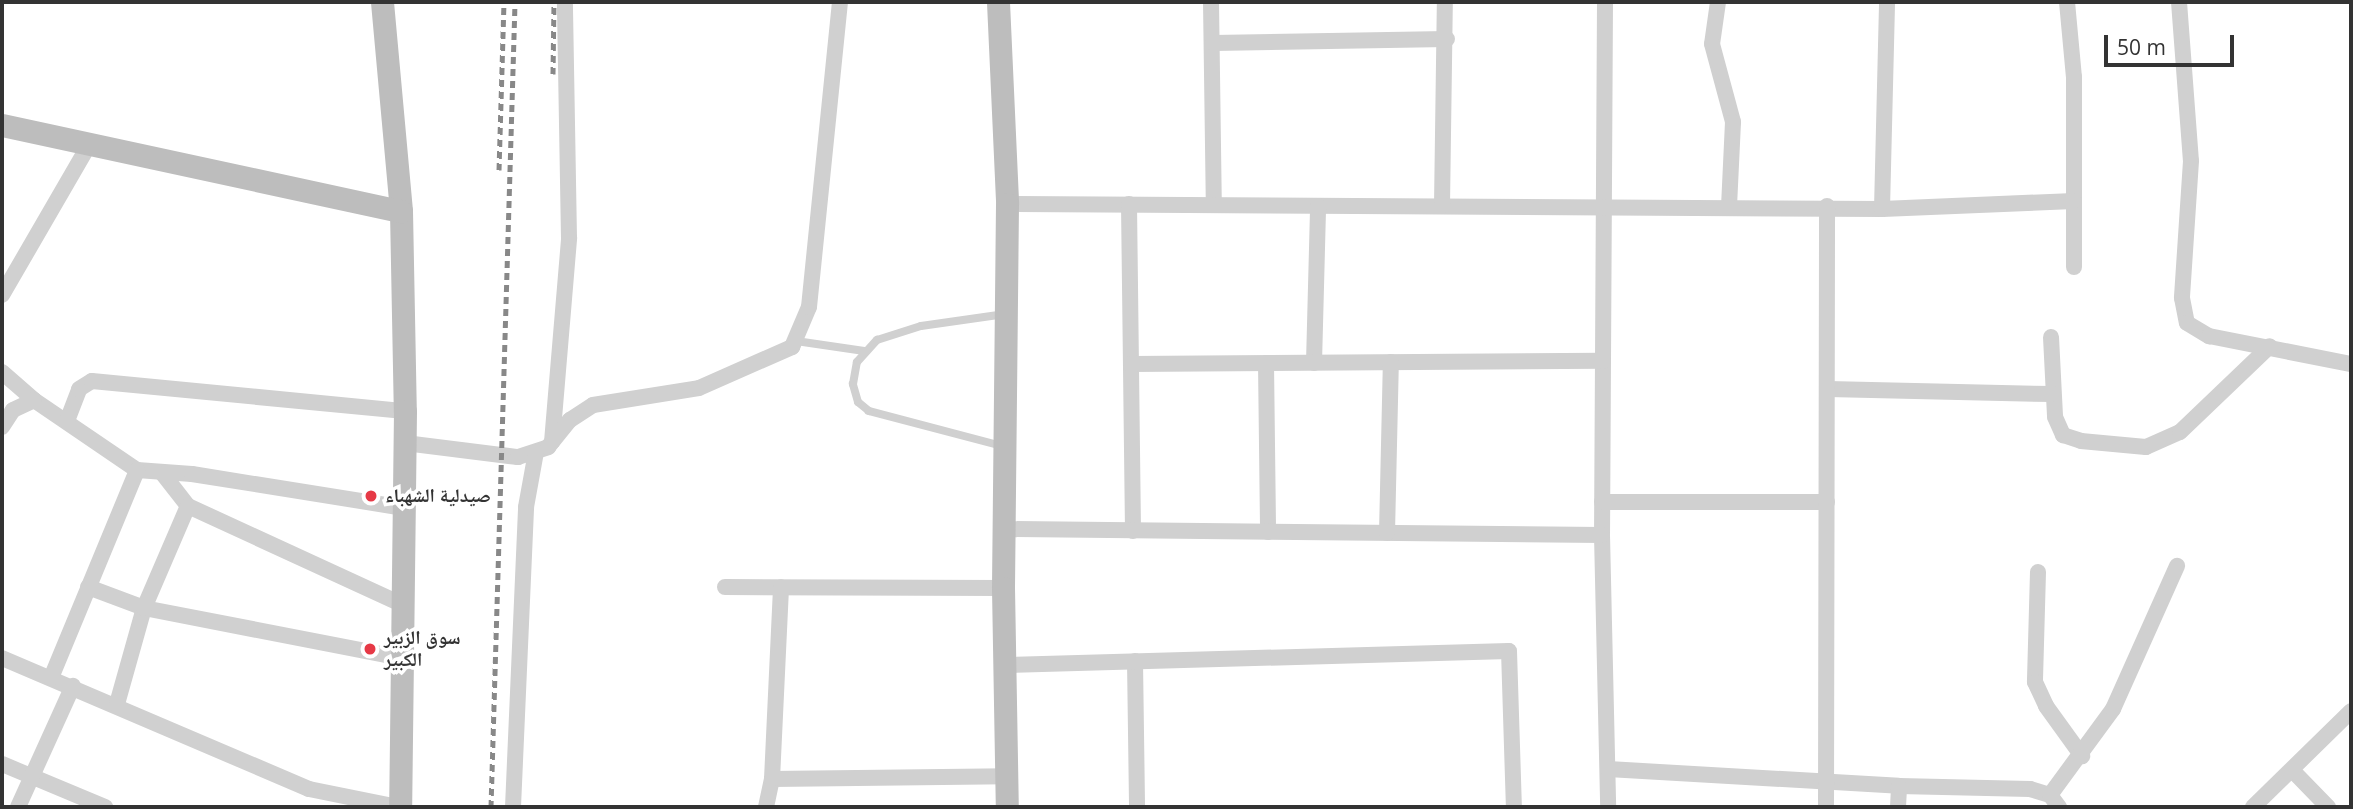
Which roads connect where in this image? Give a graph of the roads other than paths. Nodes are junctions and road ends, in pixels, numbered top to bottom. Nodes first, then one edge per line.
1 (382, 2) edge
2 (565, 2) edge
3 (840, 2) edge
4 (998, 2) edge
5 (1211, 2) edge
6 (1446, 2) edge
7 (1605, 2) edge
8 (1718, 2) edge
9 (1887, 2) edge
10 (2067, 2) edge
11 (2179, 2) edge
12 (1447, 39) junction
13 (1213, 44) junction
14 (2, 125) edge
15 (89, 145) junction
16 (2074, 201) junction
17 (1007, 204) junction
18 (1129, 204) junction
19 (1214, 205) junction
20 (1318, 206) junction
21 (1442, 206) junction
22 (1827, 206) junction
23 (1604, 207) junction
24 (1729, 208) junction
25 (1882, 208) junction
26 (401, 211) junction
27 (2074, 267) dead end
28 (2, 295) edge
29 (1006, 314) junction
30 (2051, 337) dead end
31 (796, 341) junction
32 (2270, 346) junction
33 (864, 351) junction
34 (1603, 361) junction
35 (1391, 362) junction
36 (1266, 363) junction
37 (1314, 363) junction
38 (1131, 364) junction
39 (2351, 364) edge
40 (2, 372) edge
41 (1829, 389) junction
42 (2053, 394) junction
43 (34, 400) junction
44 (405, 411) junction
45 (67, 421) junction
46 (2, 427) edge
47 (552, 442) junction
48 (405, 443) junction
49 (1005, 447) junction
50 (536, 452) junction
51 (137, 470) junction
52 (163, 474) junction
53 (1602, 502) junction
54 (1827, 502) junction
55 (188, 506) junction
56 (404, 508) junction
57 (1004, 529) junction
58 (1133, 531) junction
59 (1268, 532) junction
60 (1387, 533) junction
61 (1602, 536) junction
62 (2176, 566) dead end
63 (2038, 572) dead end
64 (88, 587) junction
65 (725, 587) dead end
66 (781, 587) junction
67 (1003, 588) junction
68 (403, 605) junction
69 (144, 608) junction
70 (2, 658) edge
71 (402, 658) junction
72 (1135, 661) junction
73 (1005, 664) junction
74 (51, 678) junction
75 (73, 686) junction
76 (117, 704) junction
77 (2351, 711) edge
78 (2082, 756) junction
79 (2, 764) edge
80 (1608, 769) junction
81 (2292, 770) junction
82 (32, 776) junction
83 (1006, 776) junction
84 (772, 779) junction
85 (1826, 780) junction
86 (1899, 786) junction
87 (2054, 801) edge
88 (18, 807) edge
89 (105, 807) edge
90 (399, 807) edge
91 (513, 807) edge
92 (766, 807) edge
93 (1007, 807) edge
94 (1137, 807) edge
95 (1514, 807) edge
96 (1608, 807) edge
97 (1826, 807) edge
98 (1898, 807) edge
99 (2253, 807) edge
100 (2328, 807) edge

1 - 26 street
2 - 47 street
3 - 31 street
4 - 17 street
5 - 13 street
6 - 12 street
7 - 23 street
8 - 24 street
9 - 25 street
10 - 16 street
11 - 32 street
12 - 13 street
12 - 21 street
13 - 19 street
14 - 15 street
15 - 26 street
15 - 28 street
16 - 25 street
16 - 27 street
17 - 18 street
17 - 29 street
18 - 19 street
18 - 38 street
19 - 20 street
20 - 21 street
20 - 37 street
21 - 23 street
22 - 24 street
22 - 25 street
22 - 41 street
23 - 24 street
23 - 34 street
26 - 44 street
29 - 33 lane
29 - 49 street
30 - 42 street
31 - 33 lane
31 - 47 street
32 - 39 street
32 - 42 street
33 - 49 lane
34 - 35 street
34 - 53 street
35 - 37 street
35 - 60 street
36 - 37 street
36 - 38 street
36 - 59 street
38 - 58 street
40 - 43 street
41 - 42 street
41 - 54 street
43 - 45 street
43 - 46 street
44 - 45 street
44 - 48 street
45 - 51 street
47 - 50 street
48 - 50 street
48 - 56 street
49 - 57 street
50 - 91 street
51 - 52 street
51 - 64 street
52 - 55 street
52 - 56 street
53 - 54 street
53 - 61 street
54 - 85 street
55 - 68 street
55 - 69 street
56 - 68 street
57 - 58 street
57 - 67 street
58 - 59 street
59 - 60 street
60 - 61 street
61 - 80 street
62 - 78 street
63 - 78 street
64 - 69 street
64 - 74 street
65 - 66 street
66 - 67 street
66 - 84 street
67 - 73 street
68 - 71 street
69 - 71 street
69 - 76 street
70 - 74 street
71 - 90 street
72 - 73 street
72 - 94 street
72 - 95 street
73 - 83 street
74 - 75 street
75 - 76 street
75 - 82 street
76 - 90 street
77 - 81 street
78 - 87 street
79 - 82 street
80 - 85 street
80 - 96 street
81 - 99 street
81 - 100 street
82 - 88 street
82 - 89 street
83 - 84 street
83 - 93 street
84 - 92 street
85 - 86 street
85 - 97 street
86 - 87 street
86 - 98 street

